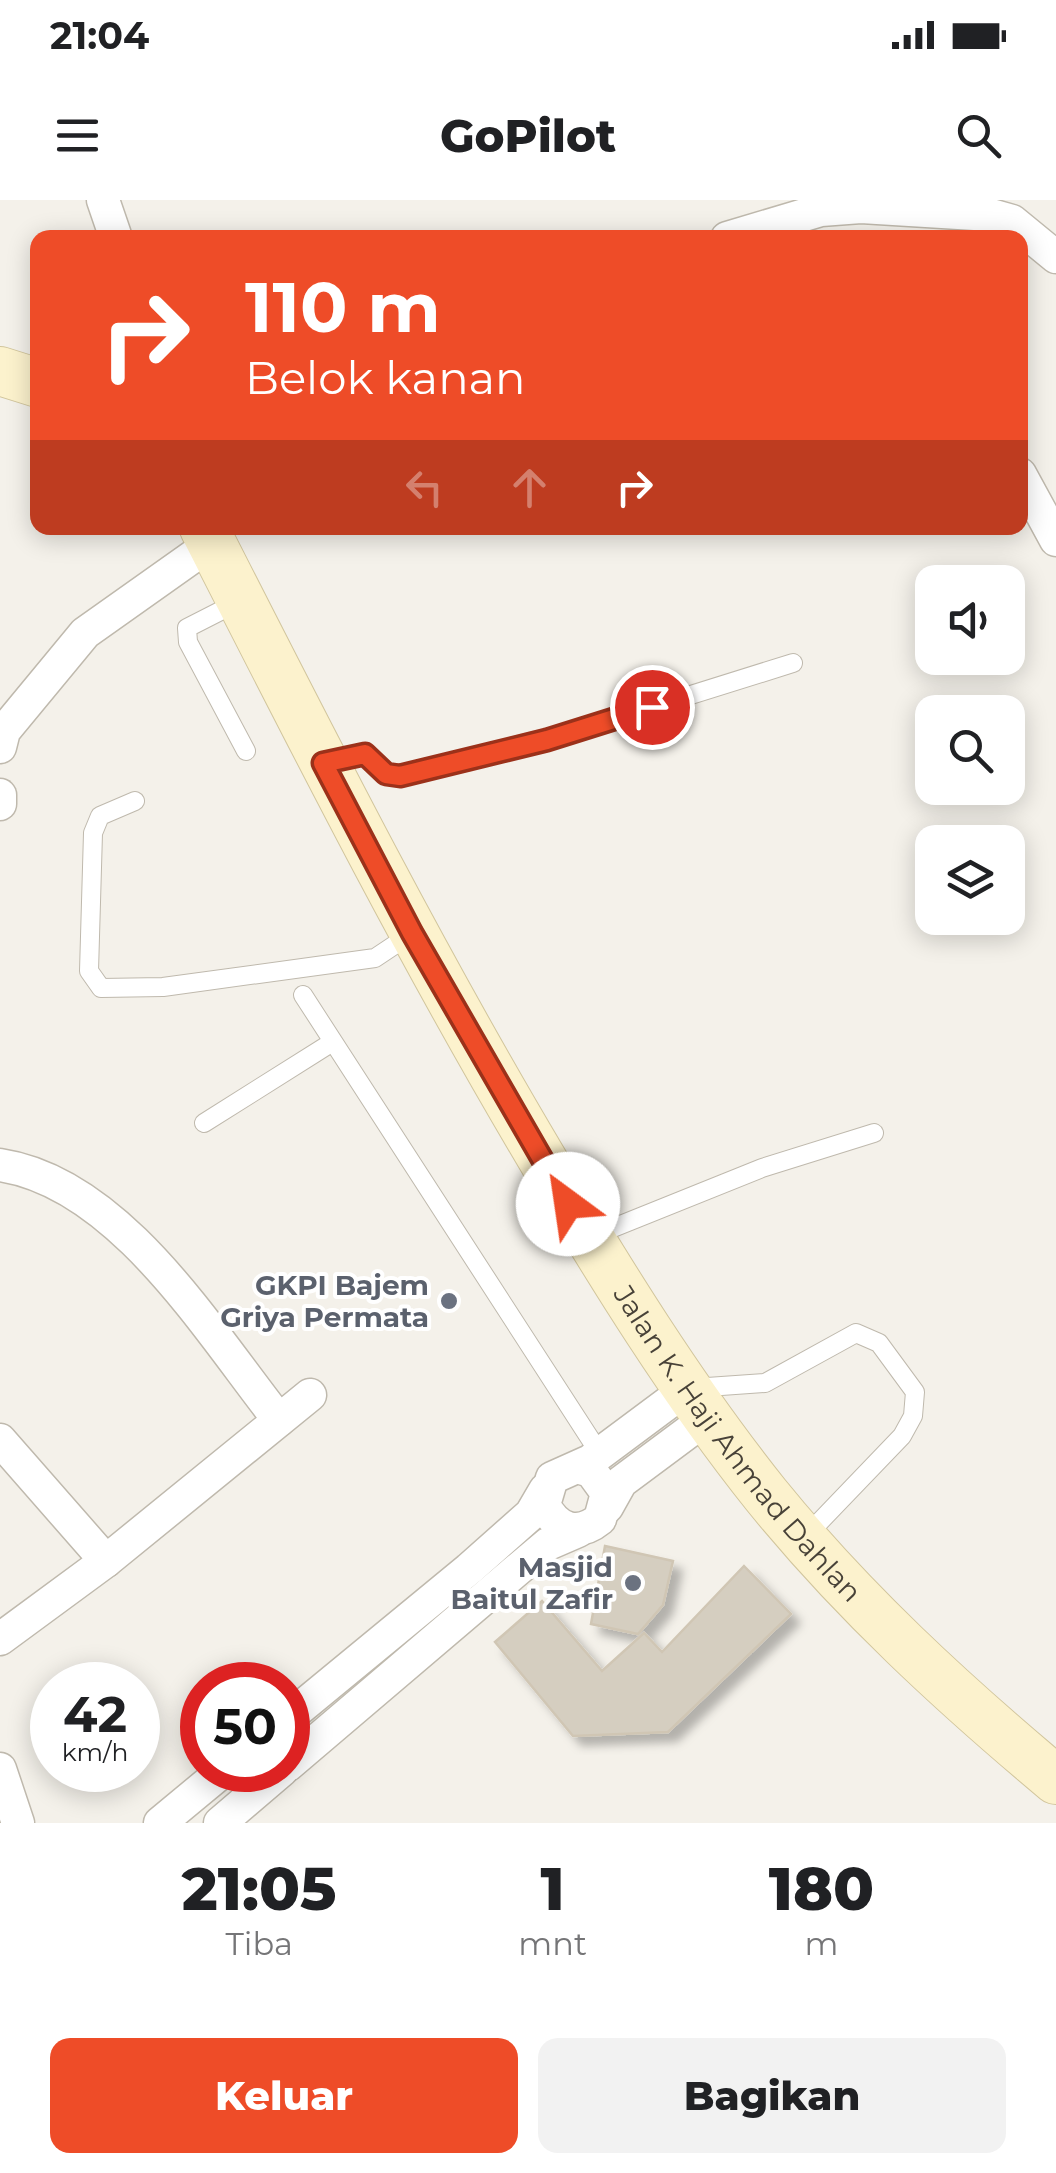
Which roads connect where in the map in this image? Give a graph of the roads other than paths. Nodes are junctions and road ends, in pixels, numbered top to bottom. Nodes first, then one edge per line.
1 (102, 200) edge
2 (113, 230) edge
3 (758, 230) edge
4 (1023, 230) edge
5 (1028, 234) edge
6 (1056, 257) edge
7 (0, 371) edge
8 (30, 380) edge
9 (1028, 489) edge
10 (208, 535) edge
11 (1056, 540) edge
12 (240, 601) junction
13 (793, 663) dead end
14 (0, 747) edge
15 (246, 750) dead end
16 (323, 763) junction
17 (0, 796) edge
18 (135, 801) dead end
19 (0, 804) edge
20 (412, 933) junction
21 (302, 996) dead end
22 (331, 1043) junction
23 (204, 1123) dead end
24 (874, 1133) dead end
25 (0, 1165) edge
26 (589, 1238) junction
27 (310, 1396) dead end
28 (692, 1407) junction
29 (279, 1420) junction
30 (0, 1440) edge
31 (588, 1460) junction
32 (545, 1490) junction
33 (614, 1495) junction
34 (578, 1531) junction
35 (804, 1538) junction
36 (106, 1561) junction
37 (0, 1639) edge
38 (310, 1700) edge
39 (310, 1747) edge
40 (0, 1769) edge
41 (1056, 1780) edge
42 (202, 1792) edge
43 (257, 1792) edge
44 (175, 1818) edge
45 (18, 1823) edge
46 (220, 1823) edge

1 - 2 street
3 - 4 street
5 - 6 street
7 - 8 main road
9 - 11 street
10 - 12 main road, Jalan K. Haji Ahmad Dahlan
10 - 14 street
12 - 15 lane
12 - 16 main road, Jalan K. Haji Ahmad Dahlan
13 - 16 lane
16 - 20 main road, Jalan K. Haji Ahmad Dahlan
17 - 19 street
18 - 20 lane
20 - 26 main road, Jalan K. Haji Ahmad Dahlan
21 - 22 lane
22 - 23 lane
22 - 31 lane
24 - 26 lane
25 - 29 street
26 - 28 main road, Jalan K. Haji Ahmad Dahlan
27 - 29 street
28 - 31 street
28 - 33 street
28 - 35 main road, Jalan K. Haji Ahmad Dahlan
28 - 35 lane
29 - 36 street
30 - 36 street
31 - 32 street
31 - 33 street
32 - 34 street
32 - 38 street
33 - 34 street
34 - 39 street
35 - 41 main road, Jalan K. Haji Ahmad Dahlan
36 - 37 street
40 - 45 street
42 - 44 street
43 - 46 street

